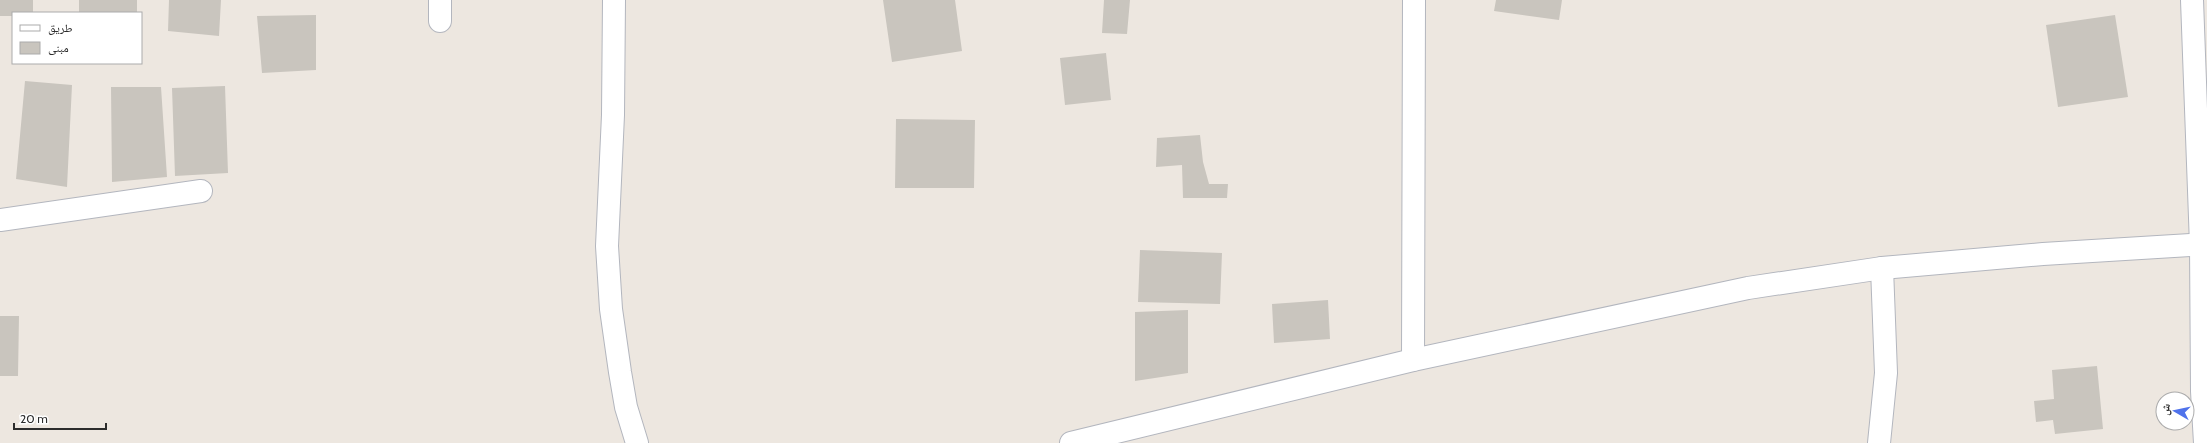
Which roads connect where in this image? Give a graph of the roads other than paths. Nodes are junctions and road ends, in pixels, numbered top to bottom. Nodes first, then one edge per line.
1 (440, 0) edge
2 (614, 0) edge
3 (1414, 0) edge
4 (2192, 0) edge
5 (440, 22) dead end
6 (201, 191) dead end
7 (0, 220) edge
8 (2204, 244) edge
9 (1882, 268) junction
10 (1413, 360) junction
11 (637, 443) edge
12 (1071, 443) edge
13 (1879, 443) edge
14 (2205, 443) edge

1 - 5 street
2 - 11 street
3 - 10 street
4 - 8 street
6 - 7 street
8 - 9 street
8 - 14 street
9 - 10 street
9 - 13 street
10 - 12 street

